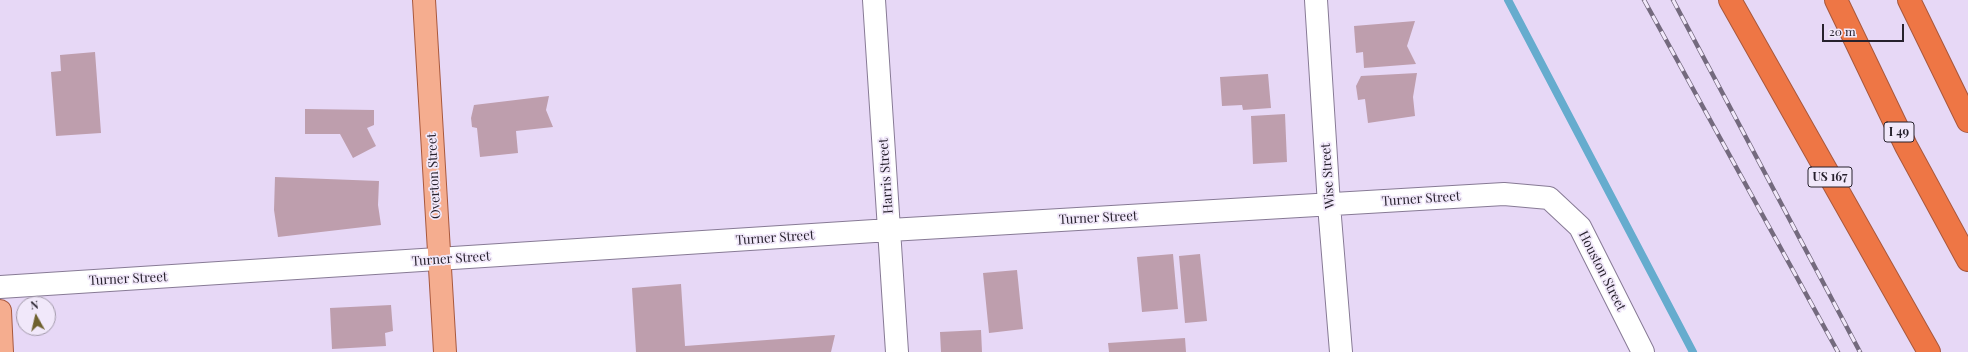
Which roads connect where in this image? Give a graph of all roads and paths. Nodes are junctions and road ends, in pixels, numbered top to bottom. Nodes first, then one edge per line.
1 (424, 0) edge
2 (874, 0) edge
3 (1316, 0) edge
4 (1836, 0) edge
5 (1909, 0) edge
6 (1731, 1) edge
7 (1968, 121) edge
8 (1549, 198) joint
9 (1329, 205) junction
10 (890, 230) junction
11 (439, 260) junction
12 (1968, 260) edge
13 (0, 287) edge
14 (0, 311) edge
15 (2, 352) edge
16 (445, 352) edge
17 (897, 352) edge
18 (1341, 352) edge
19 (1643, 352) edge
20 (1929, 352) edge

1 - 11 main road, Overton Street
2 - 10 street, Harris Street
3 - 9 street, Wise Street
4 - 12 highway, I 49
5 - 7 highway
6 - 20 highway, US 167
8 - 9 street, Turner Street
8 - 19 street, Houston Street
9 - 10 street, Turner Street
9 - 18 street, Wise Street
10 - 11 street, Turner Street
10 - 17 street, Harris Street
11 - 13 street, Turner Street
11 - 16 main road, Overton Street
14 - 15 main road

